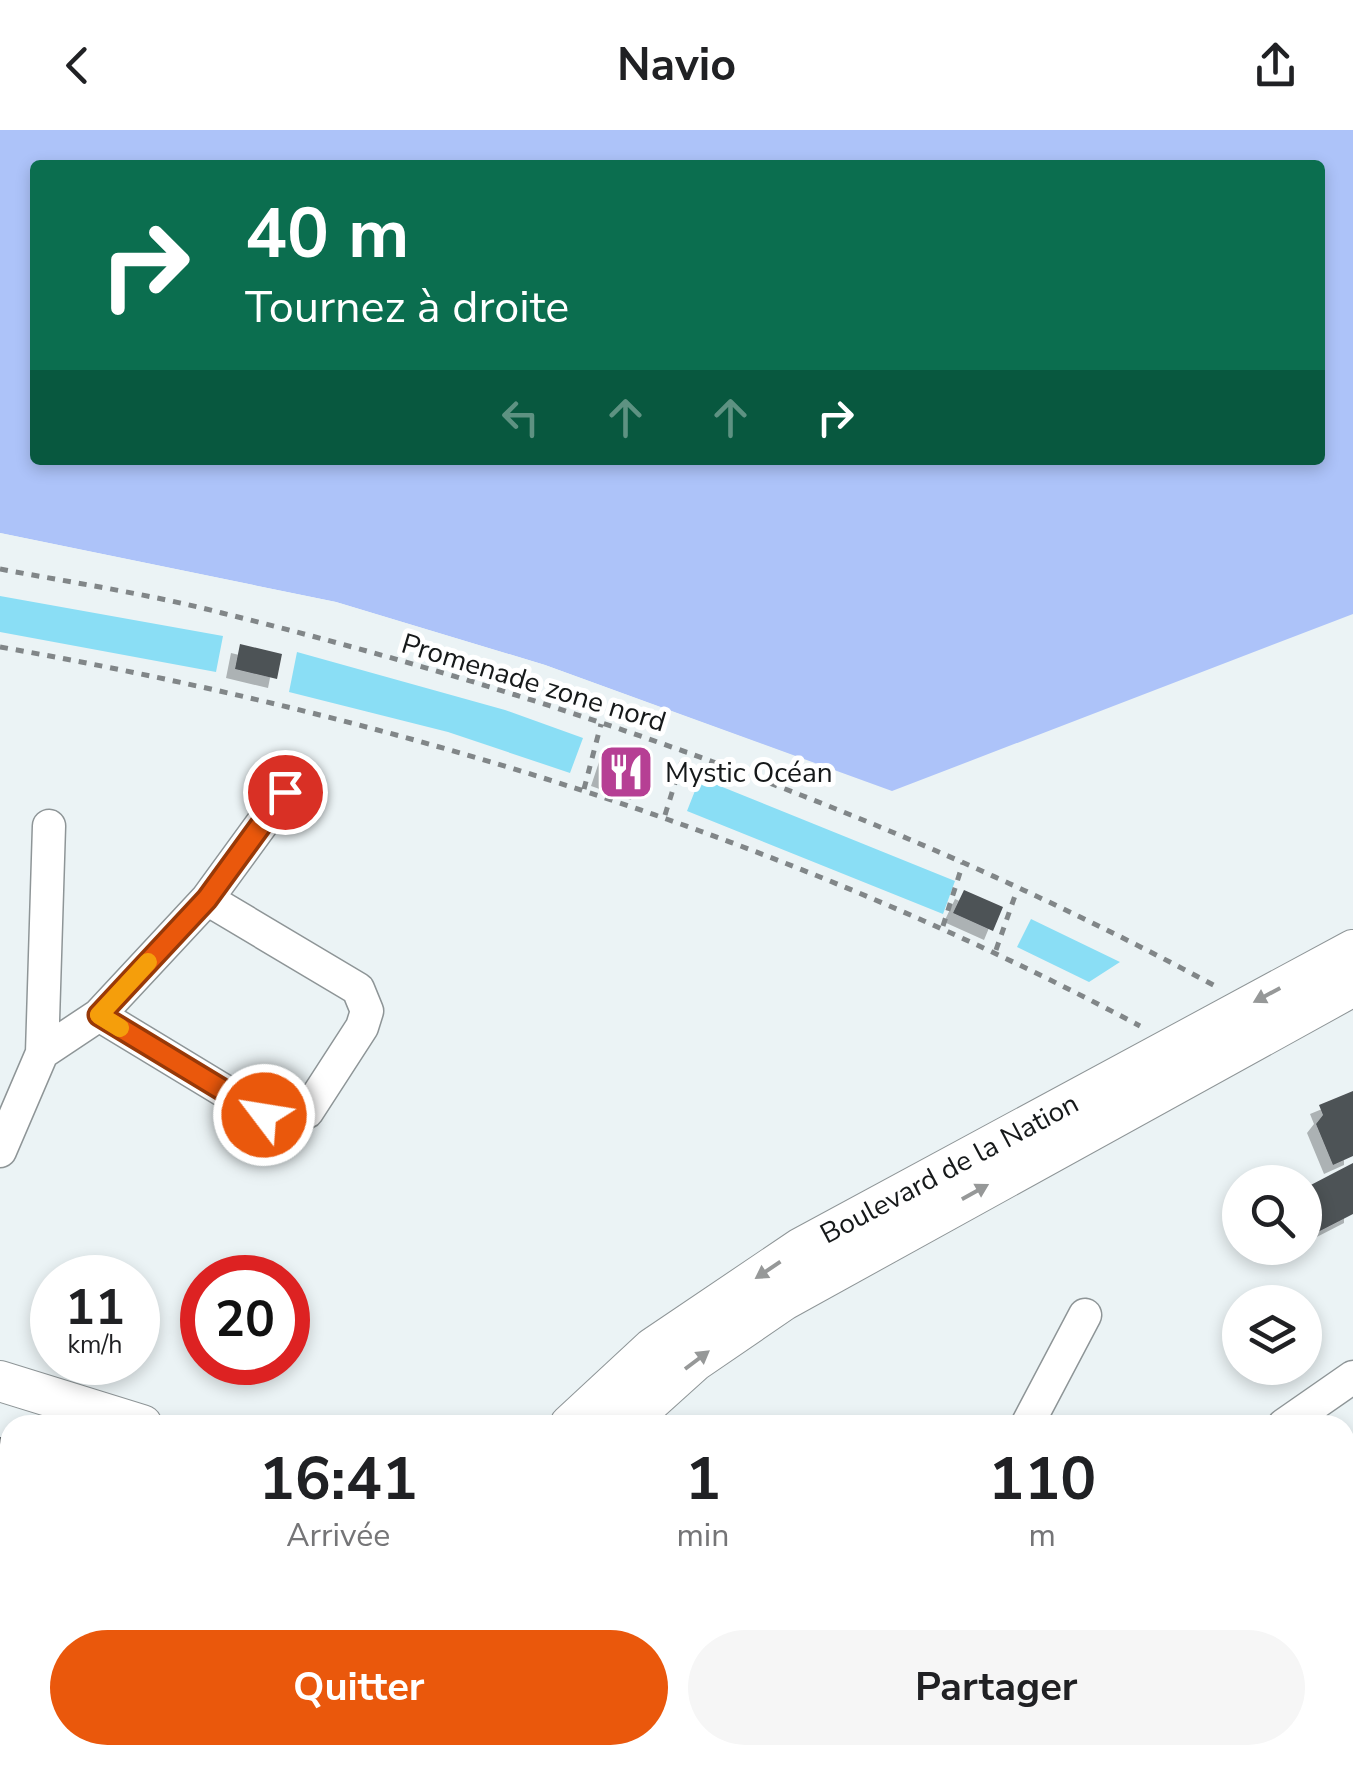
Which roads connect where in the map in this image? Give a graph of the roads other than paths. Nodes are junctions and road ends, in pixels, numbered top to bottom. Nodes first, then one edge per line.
1 (285, 792) dead end
2 (49, 826) dead end
3 (207, 899) junction
4 (1353, 950) edge
5 (1353, 986) edge
6 (99, 1015) junction
7 (42, 1054) junction
8 (0, 1151) edge
9 (1085, 1316) dead end
10 (1353, 1377) edge
11 (0, 1381) edge
12 (110, 1415) edge
13 (581, 1415) edge
14 (635, 1415) edge
15 (1032, 1415) edge
16 (1298, 1415) edge

1 - 3 street
2 - 7 street
3 - 6 street
3 - 6 street
4 -> 13 main road, Boulevard de la Nation
14 -> 5 main road, Boulevard de la Nation
6 - 7 street
7 - 8 street
9 - 15 street
10 - 16 street
11 - 12 main road

